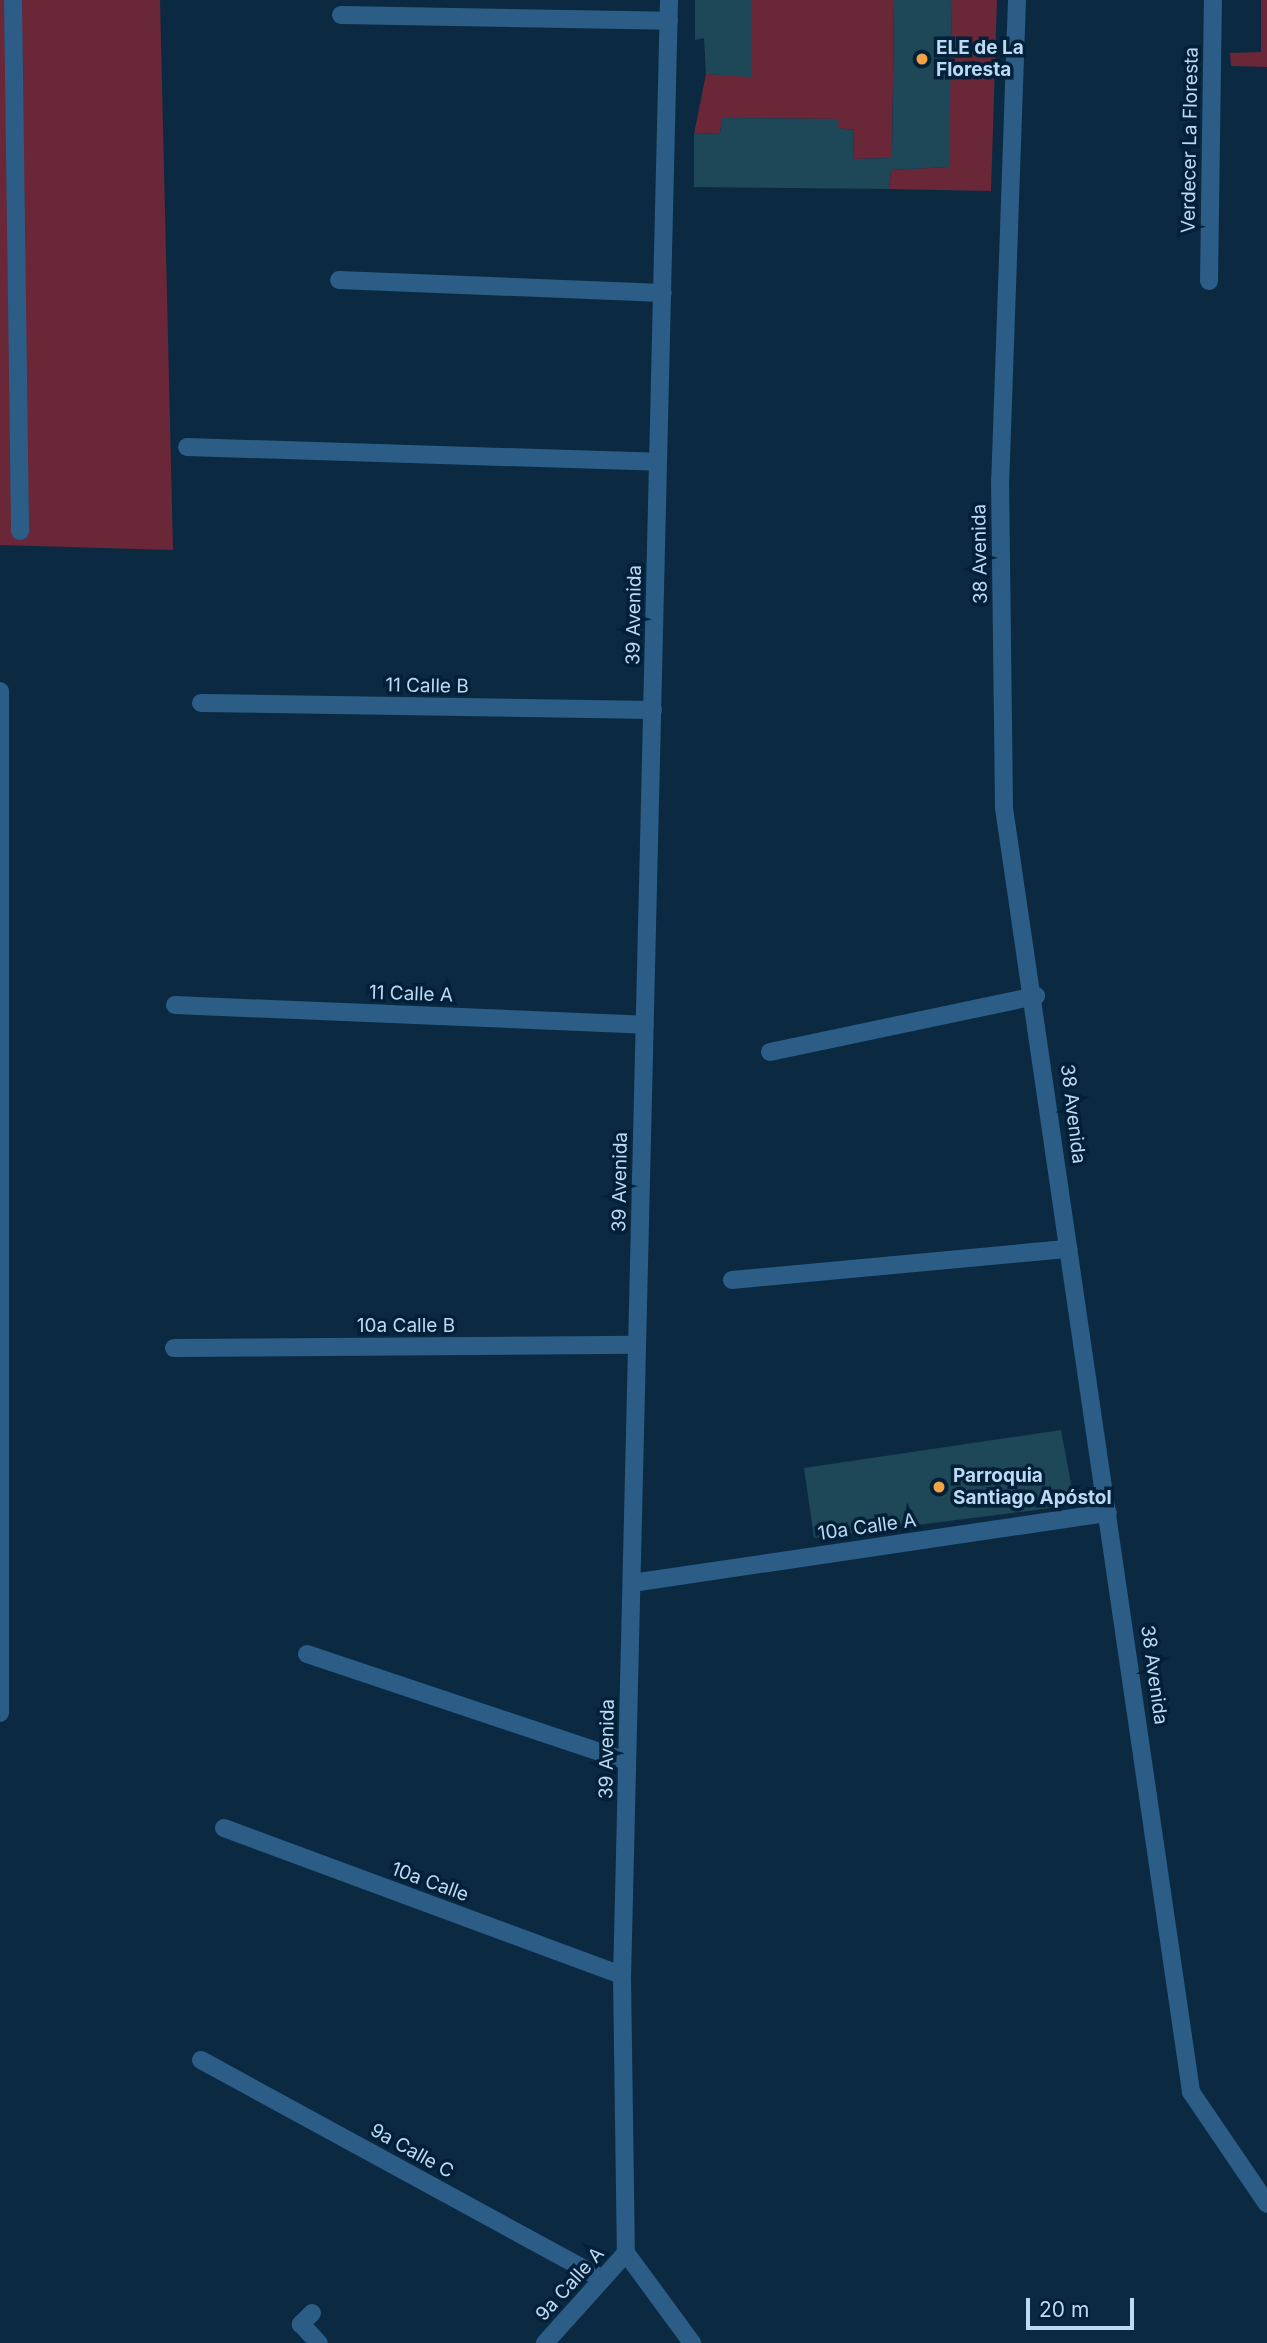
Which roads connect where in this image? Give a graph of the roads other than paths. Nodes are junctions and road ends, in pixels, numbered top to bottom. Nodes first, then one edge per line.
1 (13, 0) edge
2 (669, 0) edge
3 (1017, 0) edge
4 (1213, 0) edge
5 (341, 15) dead end
6 (669, 21) junction
7 (339, 280) dead end
8 (1209, 281) dead end
9 (663, 293) junction
10 (187, 447) dead end
11 (658, 462) junction
12 (20, 531) dead end
13 (0, 691) edge
14 (201, 703) dead end
15 (653, 710) junction
16 (1036, 996) junction
17 (175, 1005) dead end
18 (645, 1025) junction
19 (770, 1052) dead end
20 (1069, 1249) junction
21 (732, 1280) dead end
22 (637, 1345) junction
23 (174, 1348) dead end
24 (1108, 1513) junction
25 (632, 1583) junction
26 (307, 1654) dead end
27 (0, 1713) edge
28 (627, 1760) junction
29 (224, 1828) dead end
30 (622, 1975) junction
31 (201, 2060) dead end
32 (1267, 2204) edge
33 (626, 2253) junction
34 (602, 2279) junction
35 (312, 2313) dead end
36 (319, 2343) edge
37 (545, 2343) edge
38 (692, 2343) edge

1 - 12 street
2 - 6 street, 39 Avenida
3 - 16 street, 38 Avenida
4 - 8 street, Verdecer La Floresta
5 - 6 street
6 - 9 street, 39 Avenida
7 - 9 street
9 - 11 street, 39 Avenida
10 - 11 street
11 - 15 street, 39 Avenida
13 - 27 street
14 - 15 street, 11 Calle B
15 - 18 street, 39 Avenida
16 - 19 street
16 - 20 street, 38 Avenida
17 - 18 street, 11 Calle A
18 - 22 street, 39 Avenida
20 - 21 street
20 - 24 street, 38 Avenida
22 - 23 street, 10a Calle B
22 - 25 street, 39 Avenida
24 - 25 street, 10a Calle A
24 - 32 street, 38 Avenida
25 - 28 street, 39 Avenida
26 - 28 street
28 - 30 street, 39 Avenida
29 - 30 street, 10a Calle
30 - 33 street, 39 Avenida
31 - 34 street, 9a Calle C
33 - 34 street, 9a Calle A
33 - 38 street
34 - 37 street, 9a Calle A
35 - 36 street

